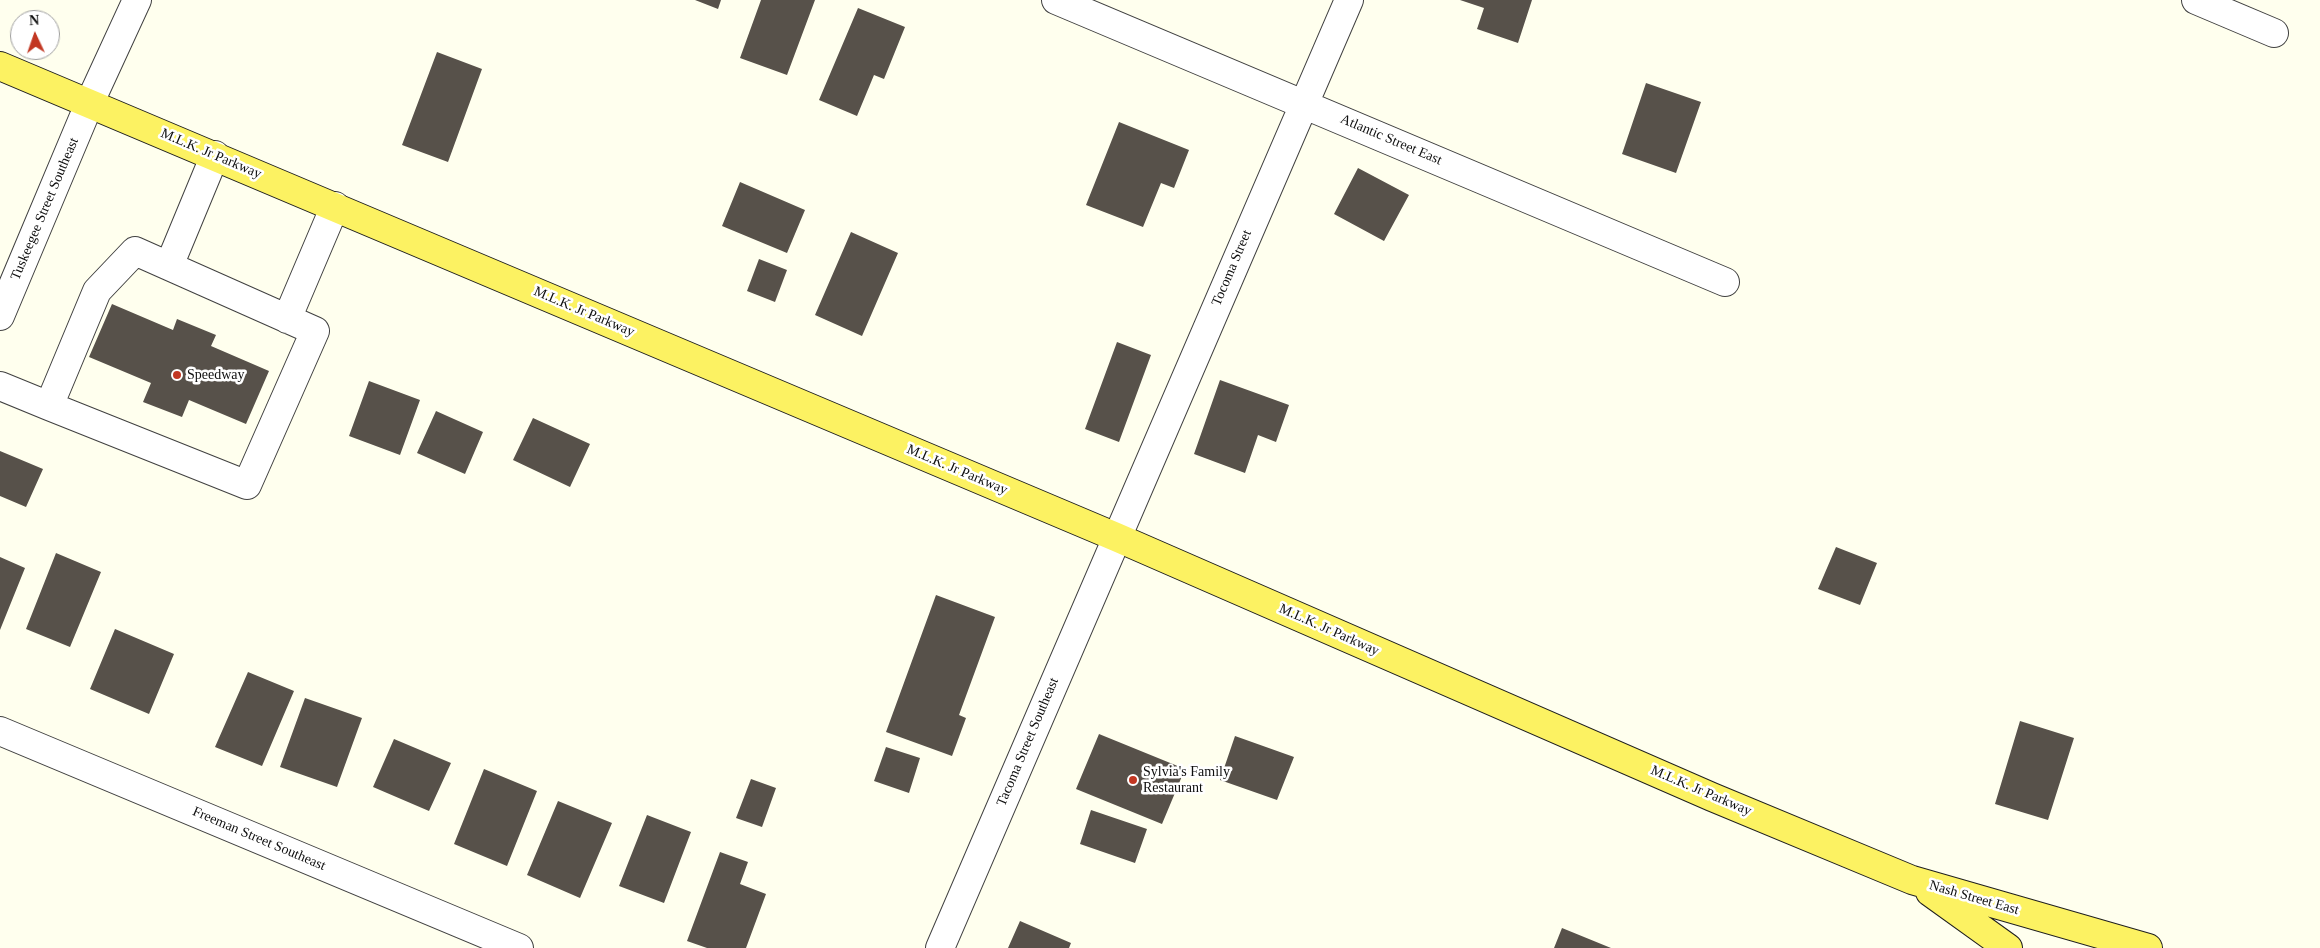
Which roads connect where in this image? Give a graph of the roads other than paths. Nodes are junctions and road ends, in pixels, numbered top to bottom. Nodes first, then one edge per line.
1 (137, 0) edge
2 (1056, 0) edge
3 (1349, 0) edge
4 (2196, 0) edge
5 (2274, 34) dead end
6 (0, 66) edge
7 (90, 102) junction
8 (1304, 103) junction
9 (216, 155) junction
10 (335, 206) junction
11 (169, 266) junction
12 (1725, 282) dead end
13 (0, 316) edge
14 (287, 318) junction
15 (0, 386) edge
16 (48, 406) junction
17 (1116, 537) junction
18 (0, 731) edge
19 (1912, 880) junction
20 (518, 948) edge
21 (940, 948) edge
22 (2008, 948) edge
23 (2148, 948) edge

1 - 7 street, Tuskeegee Street Southeast
2 - 8 street, Atlantic Street East
3 - 8 street, Tocoma Street
4 - 5 street
6 - 7 main road, M.L.K. Jr Parkway
7 - 9 main road, M.L.K. Jr Parkway
7 - 13 street, Tuskeegee Street Southeast
8 - 12 street, Atlantic Street East
8 - 17 street, Tocoma Street
9 - 10 main road, M.L.K. Jr Parkway
9 - 11 street
10 - 14 street
10 - 17 main road, M.L.K. Jr Parkway
11 - 14 street
11 - 16 street
14 - 16 street
15 - 16 street
17 - 19 main road, M.L.K. Jr Parkway
17 - 21 street, Tacoma Street Southeast
18 - 20 street, Freeman Street Southeast
19 - 22 main road, Nash Street East
19 - 23 main road, Nash Street East

